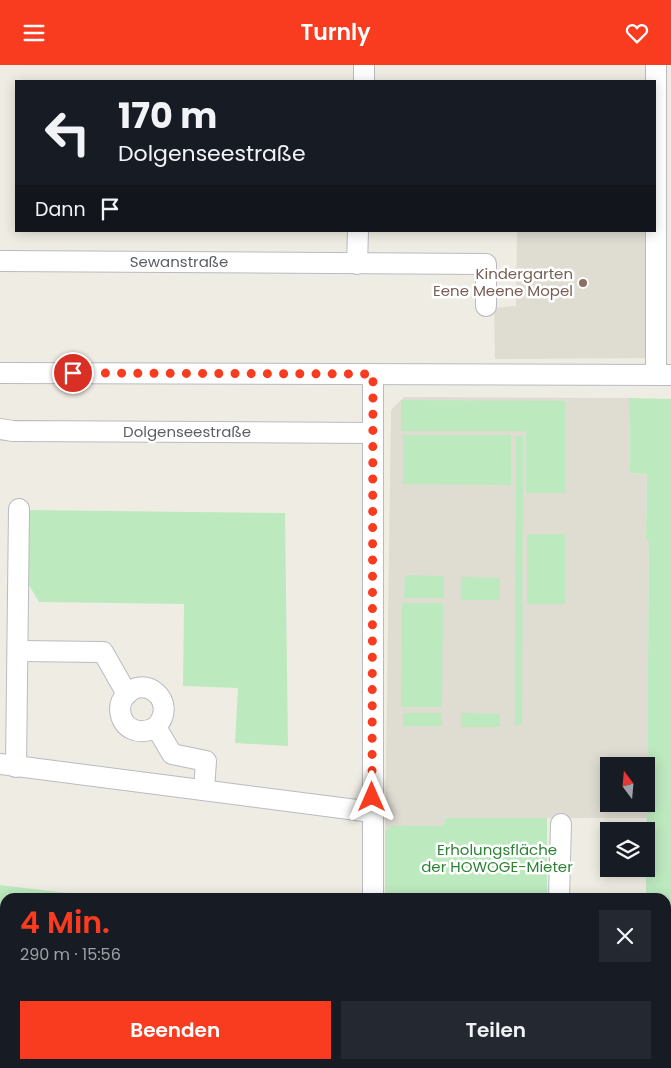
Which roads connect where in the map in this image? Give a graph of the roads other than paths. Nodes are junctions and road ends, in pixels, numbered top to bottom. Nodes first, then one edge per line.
1 (364, 65) edge
2 (656, 65) edge
3 (364, 80) edge
4 (358, 232) edge
5 (0, 261) edge
6 (357, 263) junction
7 (486, 306) dead end
8 (0, 373) edge
9 (373, 374) junction
10 (663, 375) edge
11 (0, 429) edge
12 (373, 433) junction
13 (19, 509) dead end
14 (18, 651) junction
15 (127, 694) junction
16 (156, 727) junction
17 (8, 765) edge
18 (204, 790) junction
19 (372, 812) junction
20 (561, 824) dead end
21 (372, 893) edge
22 (559, 893) edge

1 - 3 street
2 - 10 street
4 - 6 street
5 - 6 street, Sewanstraße
6 - 7 street, Sewanstraße
8 - 9 street
9 - 10 street
9 - 12 street
11 - 12 street, Dolgenseestraße
12 - 19 street
13 - 14 street
14 - 15 street
14 - 17 street
15 - 16 street
15 - 16 street
16 - 18 street
17 - 18 street
18 - 19 street
19 - 21 street
20 - 22 street

